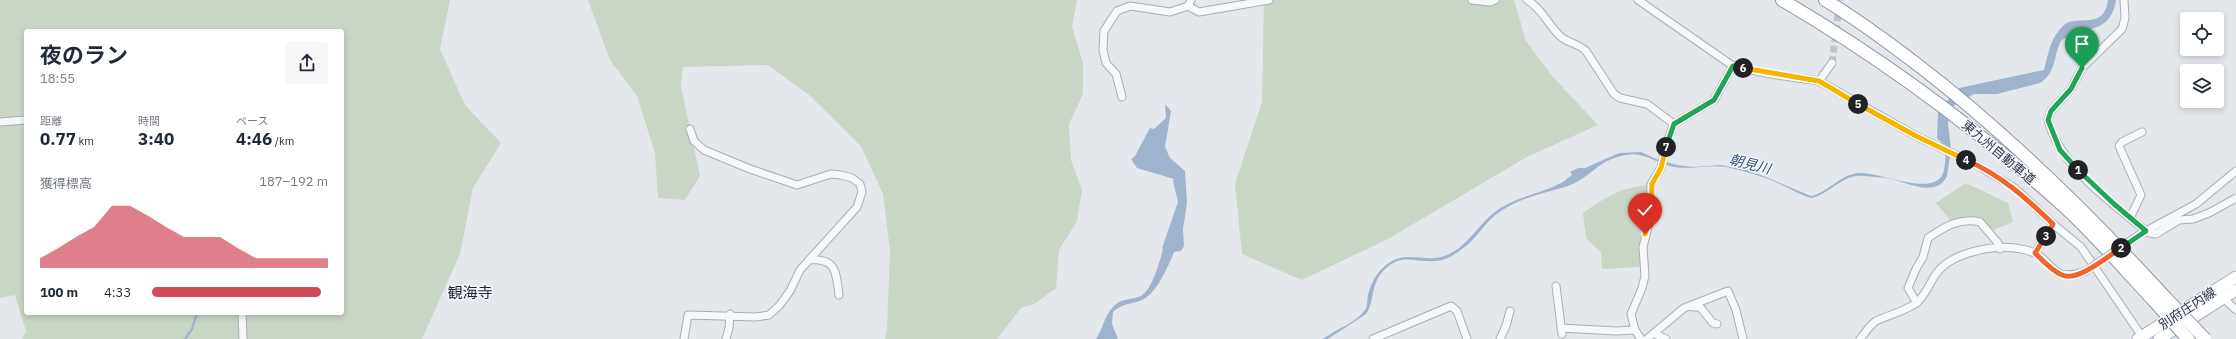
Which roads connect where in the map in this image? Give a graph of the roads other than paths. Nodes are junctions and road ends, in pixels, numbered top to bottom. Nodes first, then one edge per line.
1 (1269, 0) edge
2 (1472, 0) edge
3 (1495, 0) edge
4 (1527, 0) edge
5 (1638, 0) edge
6 (1782, 0) edge
7 (1825, 0) edge
8 (2124, 0) edge
9 (1189, 3) edge
10 (1832, 63) tunnel mouth
11 (1733, 66) junction
12 (1819, 81) junction
13 (1122, 97) dead end
14 (24, 120) edge
15 (0, 122) edge
16 (1674, 124) junction
17 (690, 129) dead end
18 (2142, 132) dead end
19 (2236, 171) edge
20 (2236, 198) edge
21 (2130, 218) junction
22 (2053, 224) junction
23 (2144, 232) junction
24 (2000, 249) junction
25 (2035, 253) junction
26 (809, 260) junction
27 (2236, 277) edge
28 (1556, 286) dead end
29 (2236, 290) edge
30 (2220, 293) junction
31 (839, 295) dead end
32 (2159, 299) junction
33 (1917, 303) junction
34 (1684, 308) junction
35 (2236, 310) edge
36 (1510, 311) dead end
37 (730, 314) junction
38 (242, 315) edge
39 (1717, 324) dead end
40 (1635, 330) junction
41 (1654, 334) junction
42 (2142, 338) edge
43 (243, 339) edge
44 (684, 339) edge
45 (726, 339) edge
46 (1373, 339) edge
47 (1467, 339) edge
48 (1500, 339) edge
49 (1641, 339) edge
50 (1647, 339) edge
51 (1666, 339) edge
52 (1743, 339) edge
53 (1860, 339) edge
54 (2159, 339) edge
55 (2188, 339) edge
56 (2205, 339) edge

1 - 9 street
2 - 3 street
4 - 16 street
5 - 11 street
6 - 32 highway, 東九州自動車道
7 - 32 highway, 東九州自動車道
8 - 21 street
9 - 13 street
10 - 12 street
11 - 12 street
11 - 16 street
12 - 22 street
14 - 15 street
16 - 40 street
17 - 26 street
18 - 21 street
19 - 23 street
20 - 23 street
21 - 23 street
22 - 25 street
22 - 42 street
23 - 25 street, bridge
24 - 25 street
24 - 33 street
24 - 33 street
26 - 31 street
26 - 37 street
27 - 30 main road, 別府庄内線
28 - 40 street
29 - 30 main road, 別府庄内線
30 - 35 street
30 - 42 main road, 別府庄内線
30 - 54 main road, 別府庄内線
32 - 55 highway, 東九州自動車道, bridge
32 - 56 highway, 東九州自動車道, bridge
33 - 53 street
34 - 39 street
34 - 41 street
34 - 52 street
36 - 48 street
37 - 44 street
37 - 45 street
38 - 43 street
40 - 49 street
41 - 50 street
41 - 51 street
46 - 47 street

